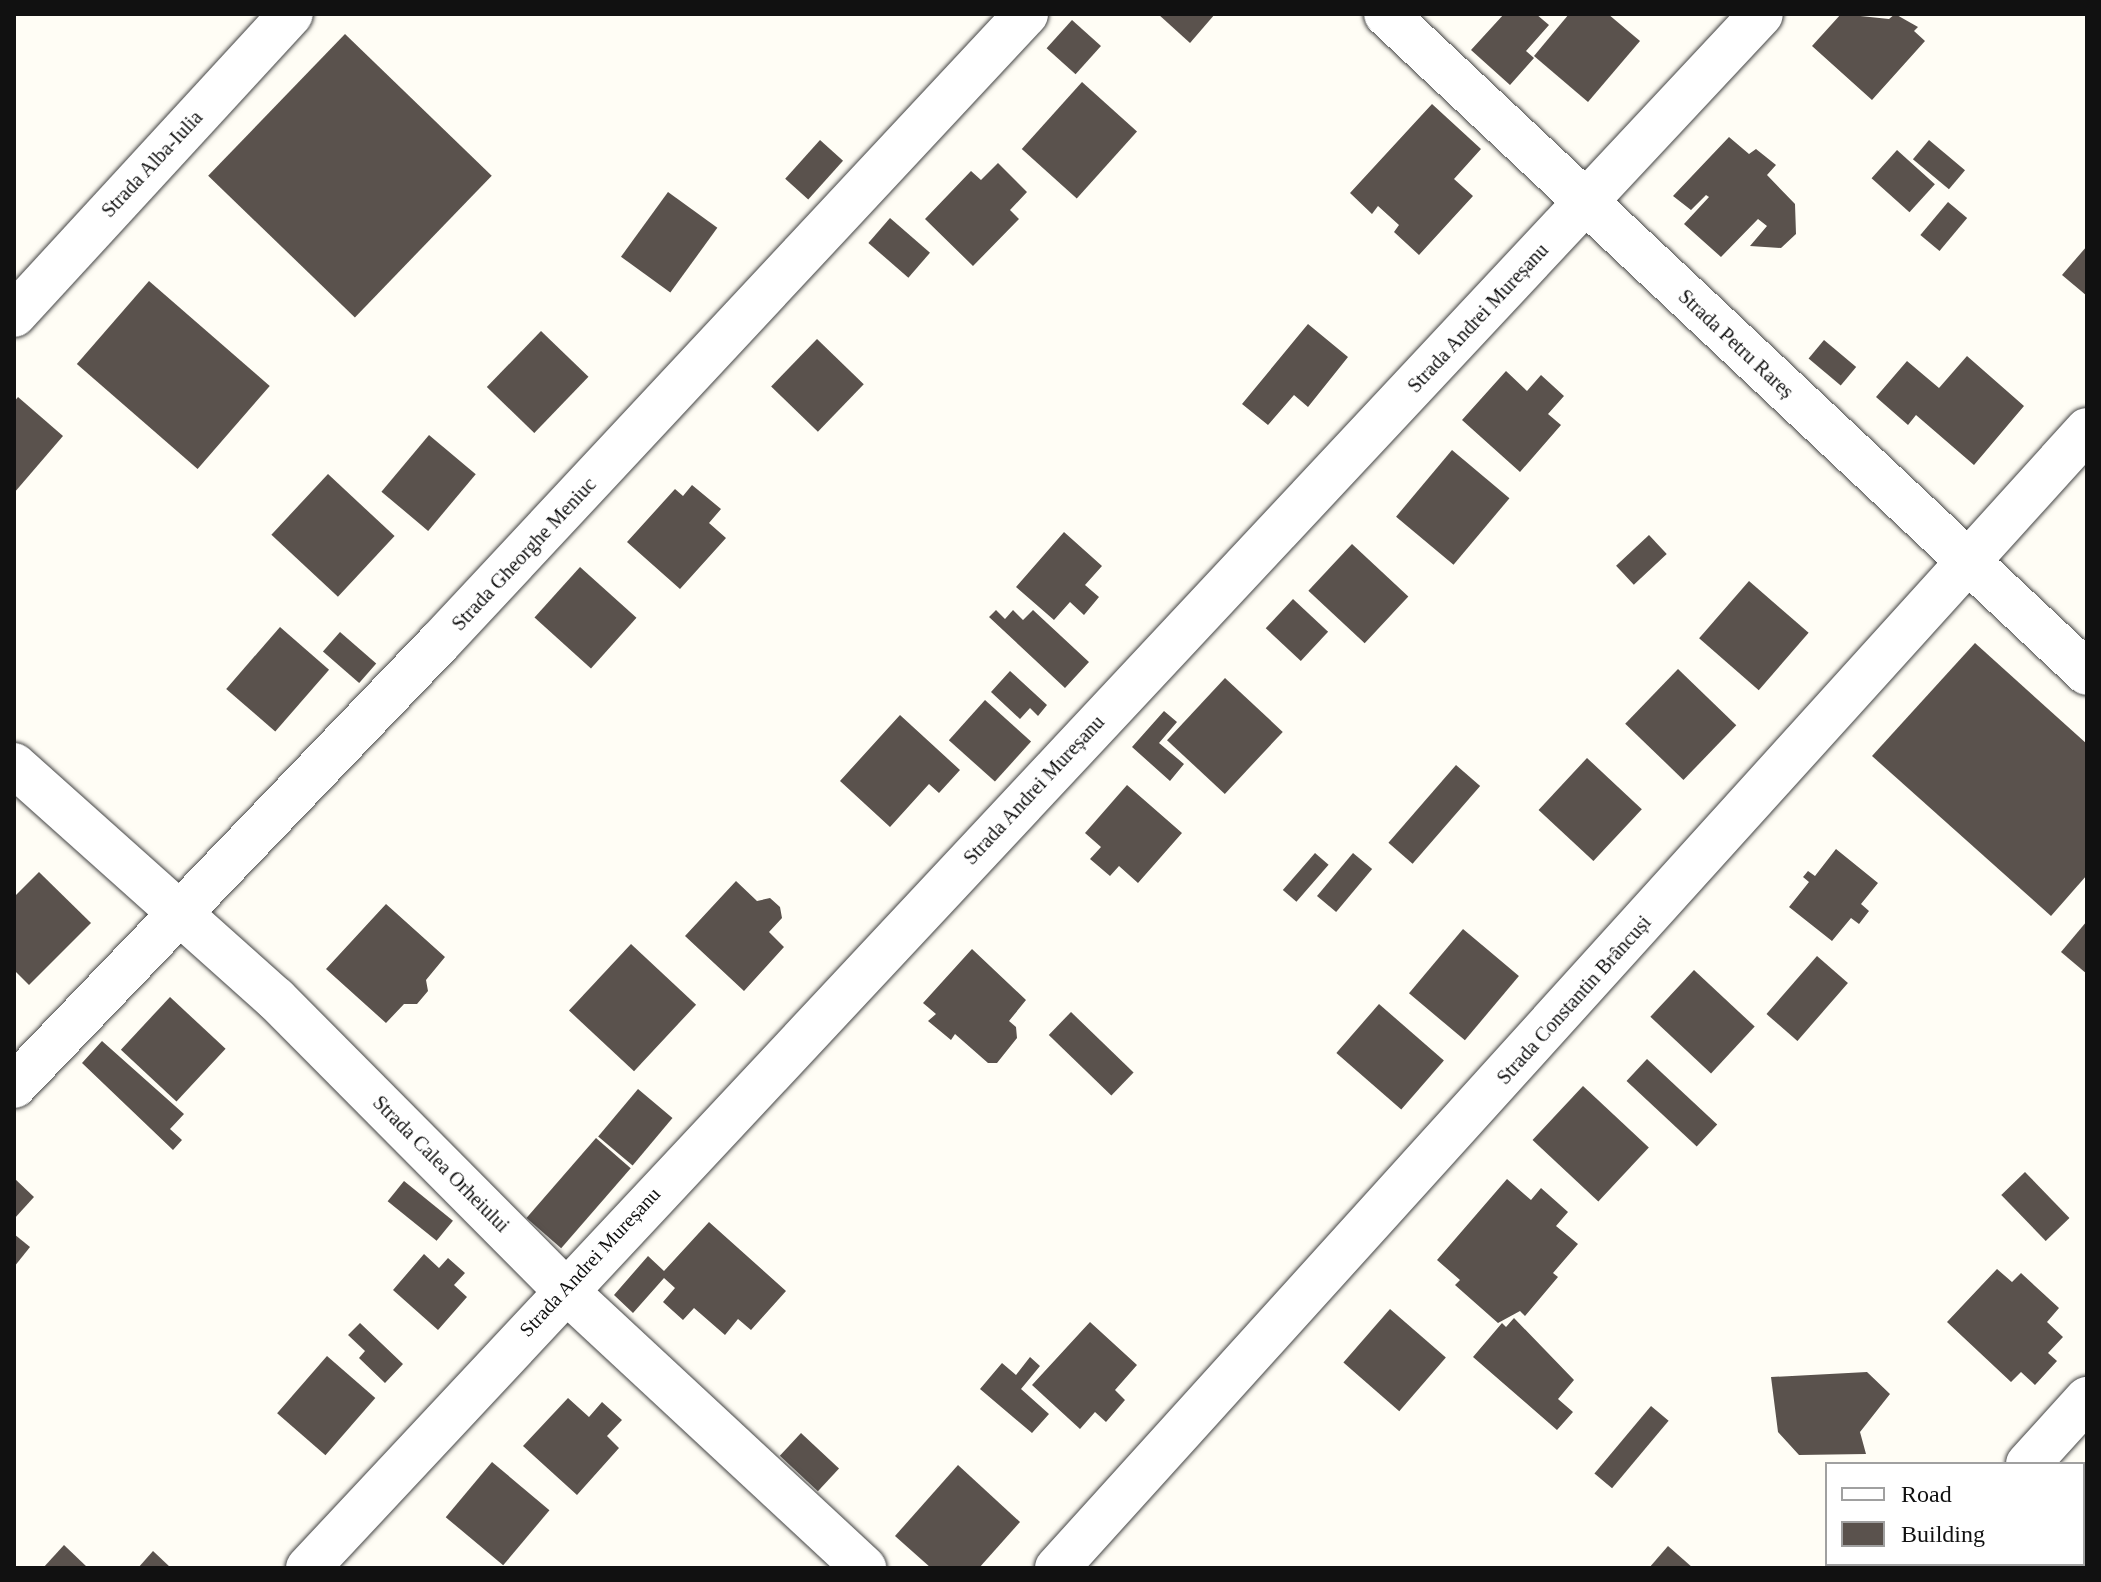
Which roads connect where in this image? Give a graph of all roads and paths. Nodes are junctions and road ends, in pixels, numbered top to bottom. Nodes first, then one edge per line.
1 (291, 14) edge
2 (1026, 14) edge
3 (1386, 14) edge
4 (1761, 14) edge
5 (1585, 205) junction
6 (14, 315) edge
7 (2087, 430) edge
8 (1969, 560) junction
9 (2087, 673) edge
10 (14, 765) edge
11 (177, 912) junction
12 (14, 1086) edge
13 (564, 1289) junction
14 (2087, 1399) edge
15 (2030, 1462) edge
16 (308, 1568) edge
17 (864, 1568) edge
18 (1057, 1568) edge

1 - 6 street, Strada Alba-Iulia
2 - 11 street, Strada Gheorghe Meniuc
3 - 5 street, Strada Petru Rareș
4 - 5 street, Strada Andrei Mureșanu
5 - 8 street, Strada Petru Rareș
5 - 13 street, Strada Andrei Mureșanu
7 - 8 street, Strada Constantin Brâncuși
8 - 9 street, Strada Petru Rareș
8 - 18 street, Strada Constantin Brâncuși
10 - 11 street, Strada Calea Orheiului
11 - 12 street, Strada Gheorghe Meniuc
11 - 13 street, Strada Calea Orheiului
13 - 16 street, Strada Andrei Mureșanu
13 - 17 street, Strada Calea Orheiului
14 - 15 street

